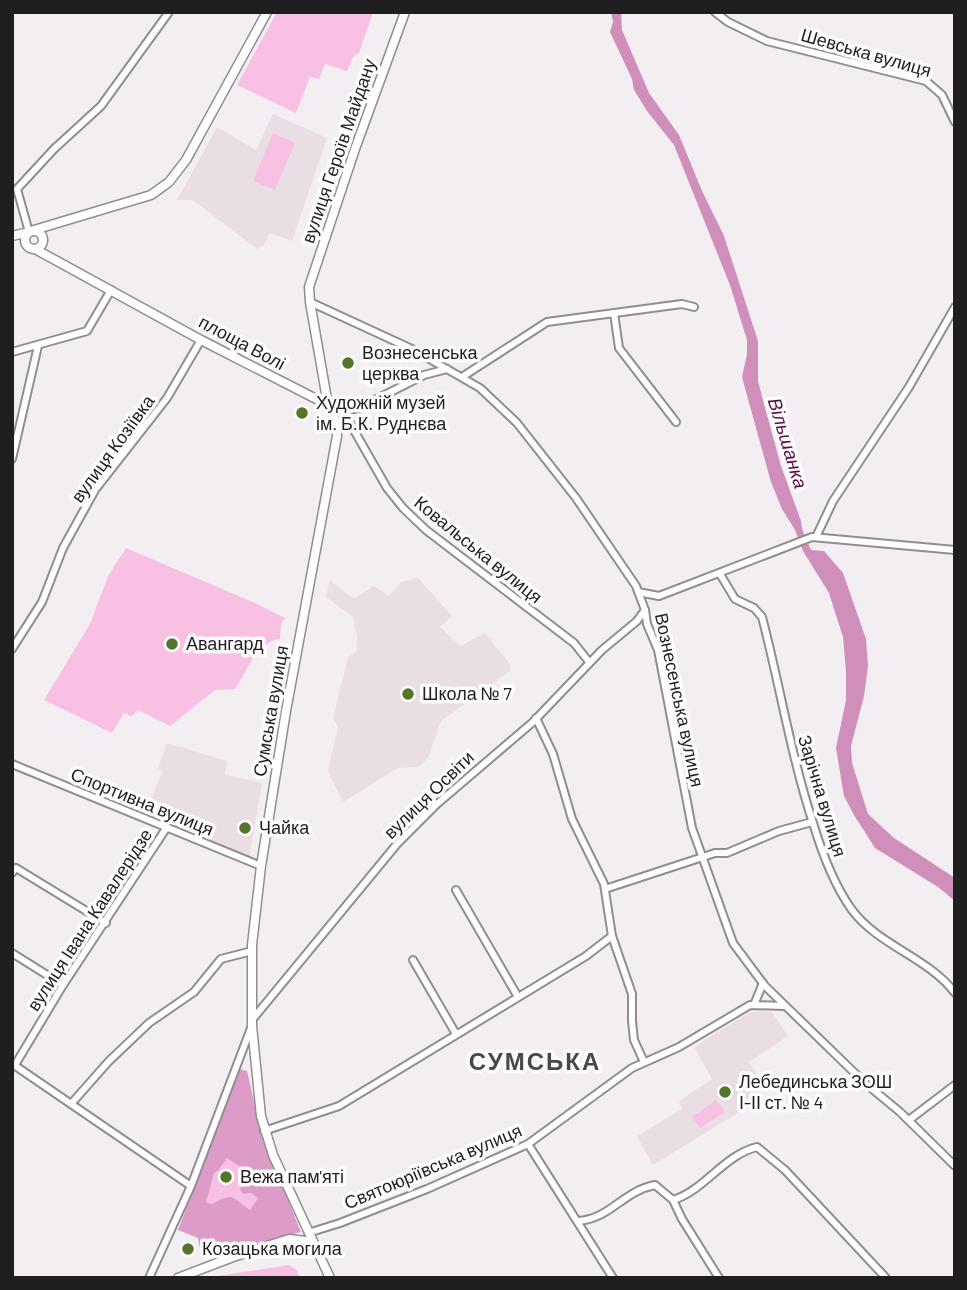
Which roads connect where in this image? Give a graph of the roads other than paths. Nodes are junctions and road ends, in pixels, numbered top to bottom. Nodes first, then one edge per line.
1 (169, 12) edge
2 (267, 12) edge
3 (405, 12) edge
4 (715, 12) edge
5 (955, 122) edge
6 (51, 224) junction
7 (32, 231) junction
8 (12, 237) edge
9 (43, 241) junction
10 (31, 247) junction
11 (50, 257) junction
12 (111, 290) junction
13 (310, 302) junction
14 (694, 307) dead end
15 (955, 307) edge
16 (614, 313) junction
17 (201, 340) junction
18 (38, 346) junction
19 (12, 352) edge
20 (447, 369) junction
21 (462, 377) junction
22 (328, 405) junction
23 (343, 411) junction
24 (676, 422) dead end
25 (12, 459) edge
26 (814, 537) junction
27 (955, 550) edge
28 (720, 574) junction
29 (638, 592) junction
30 (645, 610) junction
31 (12, 649) edge
32 (589, 662) junction
33 (536, 718) junction
34 (12, 764) edge
35 (812, 822) junction
36 (167, 827) junction
37 (701, 858) junction
38 (261, 866) junction
39 (12, 873) edge
40 (605, 889) junction
41 (457, 890) dead end
42 (106, 923) junction
43 (612, 936) junction
44 (251, 951) junction
45 (12, 953) edge
46 (413, 960) dead end
47 (763, 984) junction
48 (63, 985) junction
49 (955, 993) edge
50 (518, 997) junction
51 (754, 1005) junction
52 (785, 1006) junction
53 (252, 1023) junction
54 (456, 1034) junction
55 (644, 1062) junction
56 (13, 1065) edge
57 (955, 1086) edge
58 (71, 1104) junction
59 (909, 1120) junction
60 (264, 1131) junction
61 (528, 1144) junction
62 (955, 1166) edge
63 (191, 1186) junction
64 (673, 1200) junction
65 (578, 1221) junction
66 (308, 1233) junction
67 (313, 1242) junction
68 (149, 1278) edge
69 (178, 1278) edge
70 (330, 1278) edge
71 (613, 1278) edge
72 (719, 1278) edge
73 (886, 1278) edge

1 - 7 street
2 - 6 main road
3 - 13 main road, вулиця Героїв Майдану
4 - 5 street, Шевська вулиця
6 - 7 main road
6 - 9 main road
7 - 8 main road
7 - 9 main road
7 - 10 main road
8 - 10 main road, площа Волі
9 - 10 main road
9 - 11 main road
10 - 11 main road, площа Волі
11 - 12 main road, площа Волі
12 - 17 main road, площа Волі
12 - 18 street
13 - 20 street, Вознесенська вулиця
13 - 22 main road
14 - 16 street
15 - 26 street
16 - 21 street
16 - 24 street
17 - 22 main road, площа Волі
17 - 31 street, вулиця Козіївка
18 - 19 street
18 - 25 street
20 - 21 street, Вознесенська вулиця
20 - 23 street
21 - 29 street, Вознесенська вулиця
22 - 23 street
22 - 38 main road, Сумська вулиця
23 - 32 street, Ковальська вулиця
26 - 27 street
26 - 28 street
28 - 29 street
28 - 35 street, Зарічна вулиця
29 - 30 street, Вознесенська вулиця
30 - 32 street, вулиця Освіти
30 - 37 street, Вознесенська вулиця
32 - 33 street, вулиця Освіти
33 - 40 street
33 - 53 street, вулиця Освіти
34 - 36 street, Спортивна вулиця
35 - 37 street
35 - 49 street, Зарічна вулиця
36 - 38 street, Спортивна вулиця
36 - 42 street, вулиця Івана Кавалерідзе
37 - 40 street
37 - 47 street, Вознесенська вулиця
38 - 44 main road, Сумська вулиця
39 - 42 street
40 - 43 street
41 - 50 street
42 - 48 street, вулиця Івана Кавалерідзе
43 - 50 street
43 - 55 street
44 - 53 main road, Сумська вулиця
44 - 58 street
45 - 48 street
46 - 54 street
47 - 51 street
47 - 52 street, Вознесенська вулиця
48 - 56 street, вулиця Івана Кавалерідзе
50 - 54 street
51 - 52 street
51 - 55 street, Святоюріївська вулиця
52 - 59 street, Вознесенська вулиця
53 - 60 main road, Сумська вулиця
53 - 63 street, Сумська вулиця
54 - 60 street
55 - 61 street, Святоюріївська вулиця
56 - 58 street
57 - 59 street
58 - 63 street
59 - 62 street, Вознесенська вулиця
60 - 66 main road, Сумська вулиця
61 - 65 street
61 - 66 street, Святоюріївська вулиця
63 - 68 street, Сумська вулиця
64 - 65 street
64 - 72 street
64 - 73 street
65 - 71 street
66 - 67 main road, Сумська вулиця
67 - 69 main road
67 - 70 main road, Сумська вулиця

